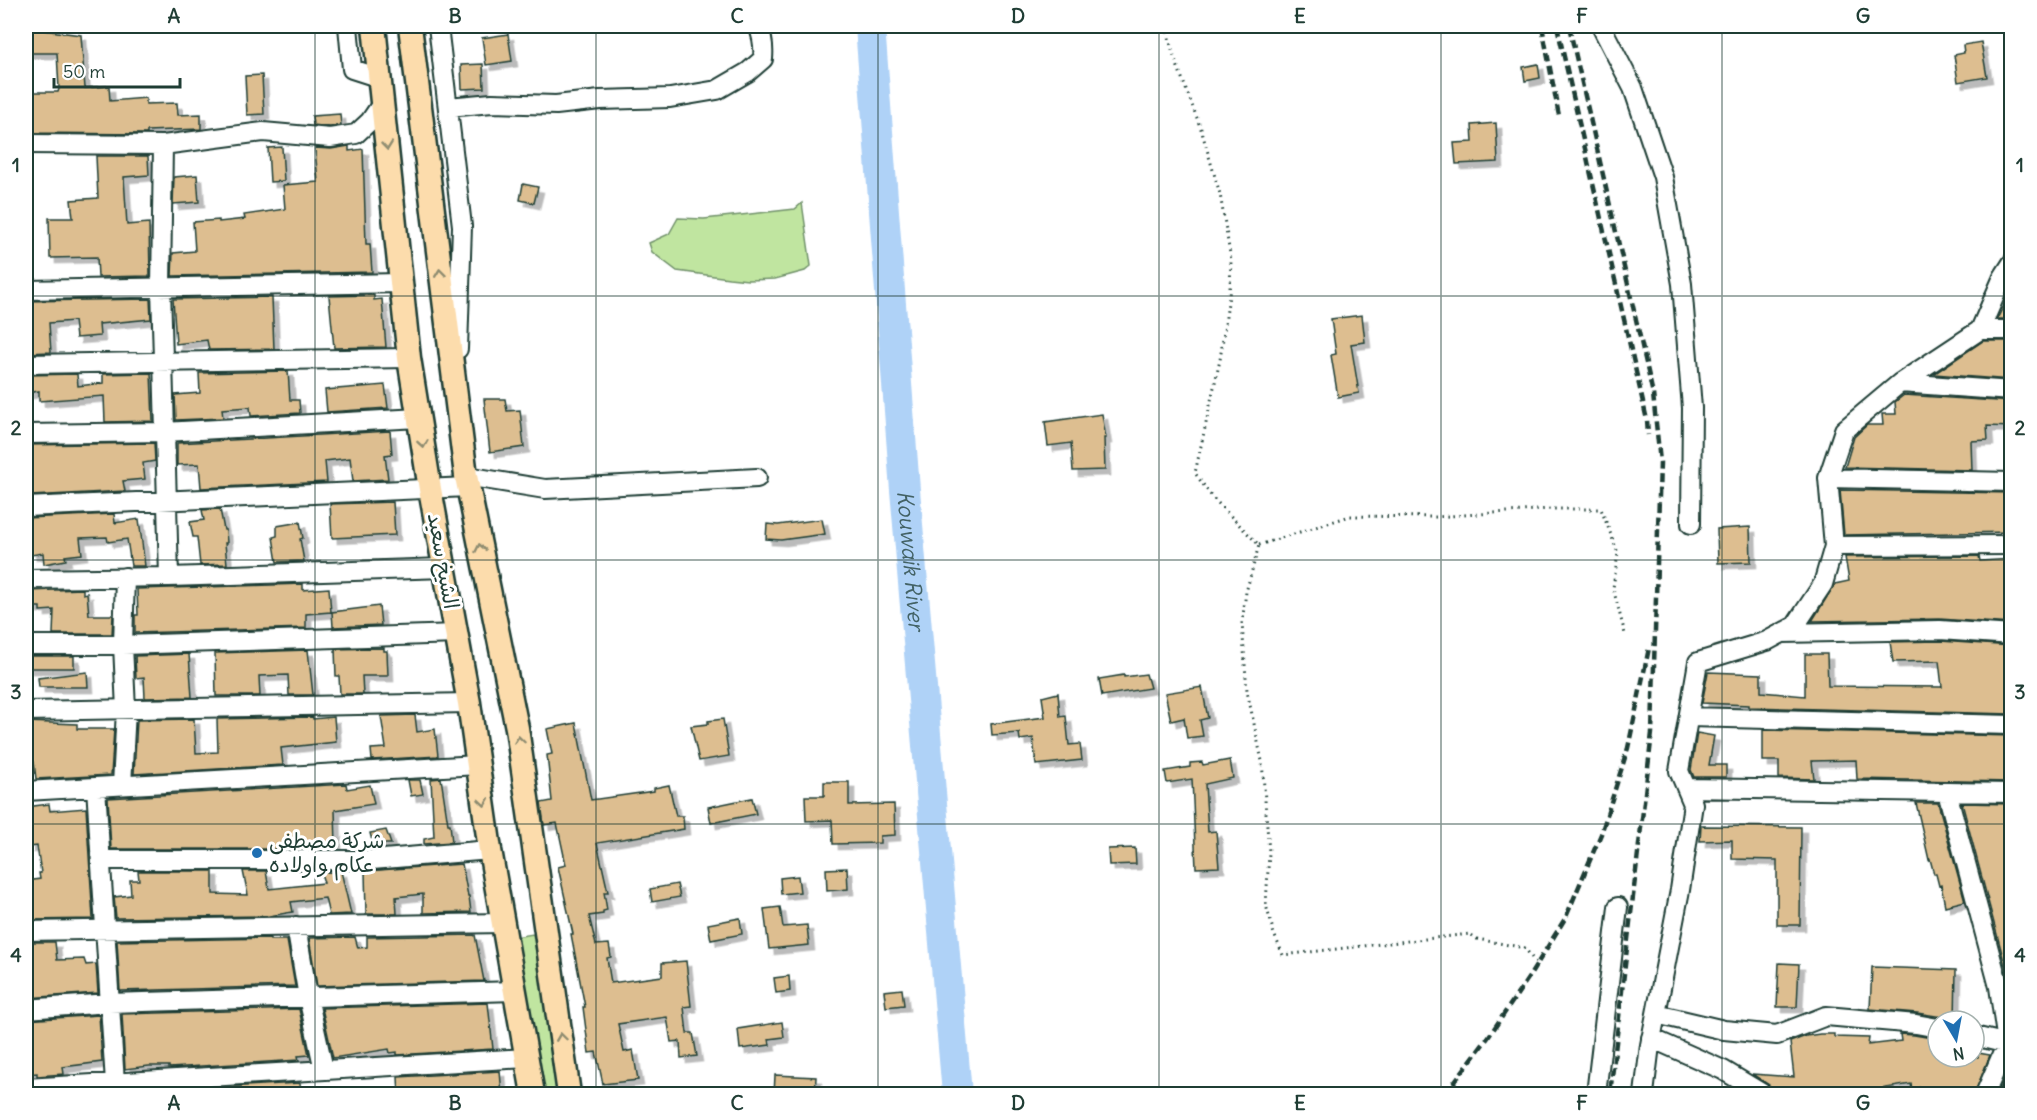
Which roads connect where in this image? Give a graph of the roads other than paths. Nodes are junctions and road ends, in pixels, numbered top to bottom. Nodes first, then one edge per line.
1 (348, 26) edge
2 (374, 26) edge
3 (410, 26) edge
4 (438, 26) edge
5 (758, 26) edge
6 (1601, 26) edge
7 (415, 75) junction
8 (381, 87) junction
9 (448, 107) junction
10 (26, 144) edge
11 (163, 145) junction
12 (2009, 270) edge
13 (401, 283) junction
14 (161, 287) junction
15 (26, 290) edge
16 (1980, 330) junction
17 (2012, 330) edge
18 (409, 358) junction
19 (163, 362) junction
20 (26, 364) edge
21 (1900, 383) junction
22 (2012, 391) edge
23 (456, 404) junction
24 (419, 418) junction
25 (164, 432) junction
26 (26, 434) edge
27 (757, 478) dead end
28 (1828, 478) junction
29 (467, 481) junction
30 (2012, 482) edge
31 (430, 489) junction
32 (167, 502) junction
33 (26, 507) edge
34 (1691, 524) dead end
35 (2012, 545) edge
36 (1834, 546) junction
37 (445, 568) junction
38 (125, 577) junction
39 (169, 577) junction
40 (26, 579) edge
41 (1782, 633) junction
42 (457, 634) junction
43 (2012, 635) edge
44 (26, 645) edge
45 (123, 645) junction
46 (469, 703) junction
47 (126, 710) junction
48 (26, 711) edge
49 (1689, 717) junction
50 (2012, 725) edge
51 (478, 765) junction
52 (122, 785) junction
53 (96, 787) junction
54 (1686, 788) junction
55 (26, 791) edge
56 (1947, 792) junction
57 (2012, 794) edge
58 (490, 850) junction
59 (102, 860) junction
60 (1618, 907) dead end
61 (504, 923) junction
62 (296, 926) junction
63 (106, 930) junction
64 (26, 931) edge
65 (2006, 987) edge
66 (515, 991) junction
67 (308, 997) junction
68 (109, 1004) junction
69 (26, 1009) edge
70 (1656, 1014) junction
71 (1926, 1025) edge
72 (1651, 1038) junction
73 (1986, 1039) edge
74 (2009, 1044) edge
75 (527, 1058) junction
76 (324, 1070) junction
77 (115, 1083) junction
78 (26, 1088) edge
79 (149, 1088) edge
80 (533, 1095) edge
81 (569, 1095) edge
82 (1596, 1095) edge
83 (1644, 1095) edge
84 (1762, 1095) edge
85 (1985, 1095) edge

1 - 8 street
2 - 8 main road, الشيخ سعيد
3 - 7 main road, الشيخ سعيد
4 - 9 street
5 - 9 street
6 - 34 street
7 - 8 main road
23 -> 7 main road, الشيخ سعيد
8 - 11 street
8 -> 13 main road, الشيخ سعيد
9 - 23 street
10 - 11 street
11 - 14 street
12 - 16 street
13 - 14 street
13 - 18 main road, الشيخ سعيد
14 - 15 street
14 - 19 street
16 - 17 street
16 - 21 street
18 - 19 street
18 - 24 main road, الشيخ سعيد
19 - 20 street
19 - 25 street
21 - 22 street
21 - 28 street
23 - 29 main road, الشيخ سعيد
24 - 25 street
24 -> 31 main road, الشيخ سعيد
25 - 26 street
25 - 32 street
27 - 29 street
28 - 30 street
28 - 36 street
29 - 31 street
81 -> 29 main road, الشيخ سعيد
31 - 32 street
31 - 37 main road, الشيخ سعيد
32 - 33 street
32 - 39 street
35 - 36 street
36 - 41 street
37 - 39 street
37 - 42 main road, الشيخ سعيد
38 - 39 street
38 - 40 street
38 - 45 street
41 - 43 street
41 - 49 street
42 - 45 street
42 - 46 main road, الشيخ سعيد
44 - 45 street
45 - 47 street
46 - 47 street
46 - 51 main road, الشيخ سعيد
47 - 48 street
47 - 52 street
49 - 50 street
49 - 54 street
51 - 52 street
51 -> 58 main road, الشيخ سعيد
52 - 53 street
53 - 55 street
53 - 59 street
54 - 56 street
54 - 70 street
56 - 57 street
56 - 65 street
58 - 59 street
58 - 61 main road, الشيخ سعيد
59 - 63 street
60 - 82 street
61 - 62 street
61 - 66 main road, الشيخ سعيد
62 - 63 street
62 - 67 street
63 - 64 street
63 - 68 street
65 - 74 street
66 - 67 street
66 - 75 main road, الشيخ سعيد
67 - 68 street
67 - 76 street
68 - 69 street
68 - 77 street
70 - 71 street
70 - 72 street
72 - 83 street
72 - 84 street
73 - 74 street
74 - 85 street
75 - 76 street
75 - 80 main road, الشيخ سعيد
76 - 79 street
77 - 78 street
77 - 79 street

